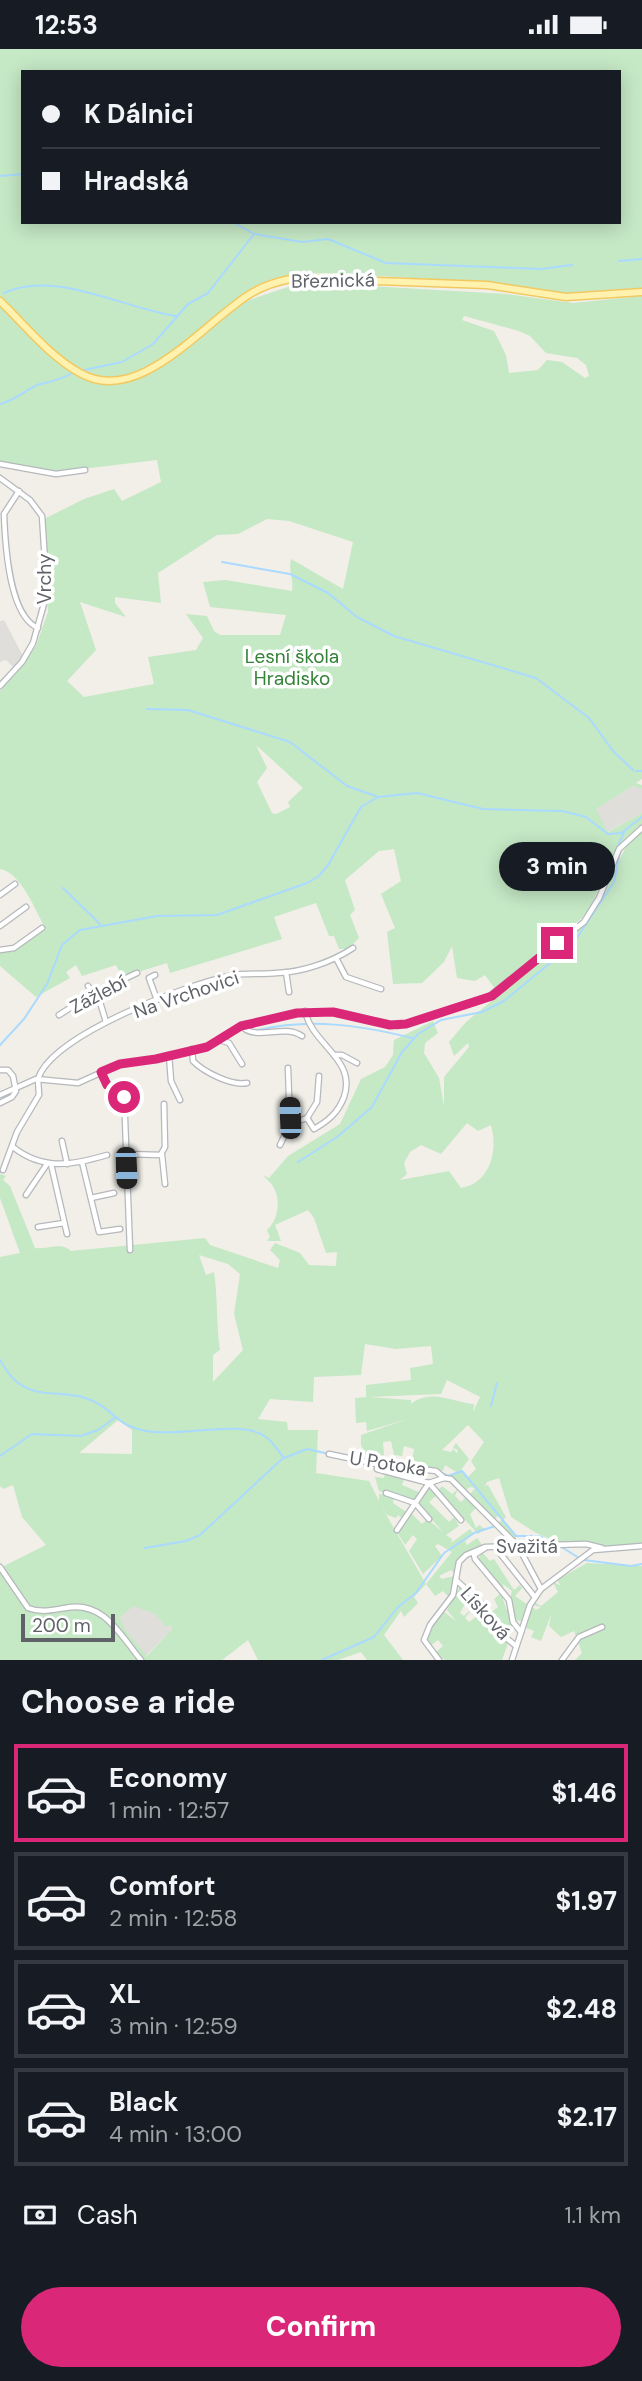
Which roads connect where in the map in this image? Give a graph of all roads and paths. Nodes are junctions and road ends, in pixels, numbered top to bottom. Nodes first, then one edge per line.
1 (642, 292) edge
2 (0, 301) edge
3 (0, 464) edge
4 (85, 470) dead end
5 (0, 478) edge
6 (19, 491) junction
7 (38, 628) junction
8 (0, 686) edge
9 (642, 828) edge
10 (15, 884) dead end
11 (0, 895) edge
12 (26, 907) dead end
13 (0, 926) edge
14 (42, 928) dead end
15 (354, 948) dead end
16 (0, 950) edge
17 (336, 958) junction
18 (286, 972) junction
19 (137, 973) dead end
20 (155, 975) dead end
21 (88, 986) dead end
22 (381, 989) dead end
23 (289, 992) dead end
24 (94, 993) junction
25 (157, 1000) junction
26 (305, 1011) junction
27 (60, 1015) dead end
28 (106, 1022) junction
29 (241, 1026) junction
30 (302, 1036) dead end
31 (220, 1040) junction
32 (192, 1049) junction
33 (169, 1055) junction
34 (334, 1055) junction
35 (357, 1063) dead end
36 (242, 1064) dead end
37 (288, 1068) dead end
38 (0, 1070) edge
39 (101, 1072) junction
40 (319, 1076) dead end
41 (38, 1079) junction
42 (247, 1083) dead end
43 (16, 1087) junction
44 (0, 1095) edge
45 (180, 1100) dead end
46 (0, 1103) edge
47 (164, 1104) dead end
48 (307, 1118) junction
49 (290, 1124) junction
50 (62, 1141) dead end
51 (280, 1145) dead end
52 (13, 1147) junction
53 (125, 1154) junction
54 (160, 1154) junction
55 (107, 1155) dead end
56 (82, 1162) junction
57 (49, 1164) junction
58 (67, 1164) junction
59 (3, 1170) dead end
60 (165, 1184) dead end
61 (114, 1193) dead end
62 (26, 1195) dead end
63 (91, 1198) junction
64 (64, 1223) junction
65 (38, 1227) dead end
66 (120, 1229) dead end
67 (67, 1234) dead end
68 (130, 1251) dead end
69 (329, 1454) dead end
70 (377, 1469) dead end
71 (444, 1478) junction
72 (429, 1483) junction
73 (386, 1493) dead end
74 (415, 1503) junction
75 (429, 1519) dead end
76 (461, 1520) dead end
77 (397, 1530) dead end
78 (518, 1537) dead end
79 (518, 1546) junction
80 (642, 1546) edge
81 (485, 1547) junction
82 (495, 1547) junction
83 (602, 1548) junction
84 (0, 1566) edge
85 (455, 1579) junction
86 (541, 1589) junction
87 (534, 1596) junction
88 (602, 1627) dead end
89 (521, 1632) junction
90 (516, 1646) junction
91 (141, 1660) edge
92 (439, 1660) edge
93 (512, 1660) edge
94 (562, 1660) edge

1 - 2 main road, Březnická
3 - 4 street
5 - 6 street, Vrchy
6 - 7 street, Vrchy
6 - 7 street
7 - 8 street, Vrchy
9 - 26 street
10 - 11 street
12 - 13 street
14 - 16 street
15 - 17 street, Na Vrchovici
17 - 18 street, Na Vrchovici
17 - 22 street
18 - 23 street
18 - 25 street, Na Vrchovici
19 - 24 street, Zážlebí
20 - 25 street
21 - 24 street
24 - 27 street, Zážlebí
24 - 28 street
25 - 28 street, Na Vrchovici
26 - 29 street
26 - 34 street
28 - 41 street, Na Vrchovici
29 - 30 street
29 - 31 street
31 - 32 street
31 - 36 street
32 - 33 street
32 - 42 street
33 - 39 street
33 - 45 street
34 - 35 street
34 - 48 street
37 - 49 street
38 - 43 street
39 - 41 street
39 - 53 street
40 - 48 street
41 - 43 street
41 - 52 street
43 - 44 street
43 - 46 street
47 - 54 street
48 - 49 street
49 - 51 street
50 - 58 street
52 - 57 street
52 - 59 street
53 - 54 street
53 - 68 street
54 - 60 street
55 - 56 street
56 - 58 street
56 - 63 street
57 - 58 street
57 - 62 street
57 - 64 street
61 - 63 street
63 - 66 street
64 - 65 street
64 - 67 street
69 - 71 street, U Potoka
70 - 72 street
71 - 72 street
71 - 79 street
72 - 74 street
72 - 76 street
73 - 74 street
74 - 75 street
74 - 77 street
78 - 79 street
79 - 82 street, Svažitá
79 - 83 street, Svažitá
79 - 86 street
80 - 83 street, Svažitá
81 - 82 street, Svažitá
81 - 85 street, Svažitá
81 - 89 street
82 - 87 street
83 - 86 street
84 - 91 street
85 - 90 street, Lísková
85 - 92 street, Svažitá
86 - 87 street
87 - 89 street
88 - 94 street
89 - 90 street
90 - 93 street

